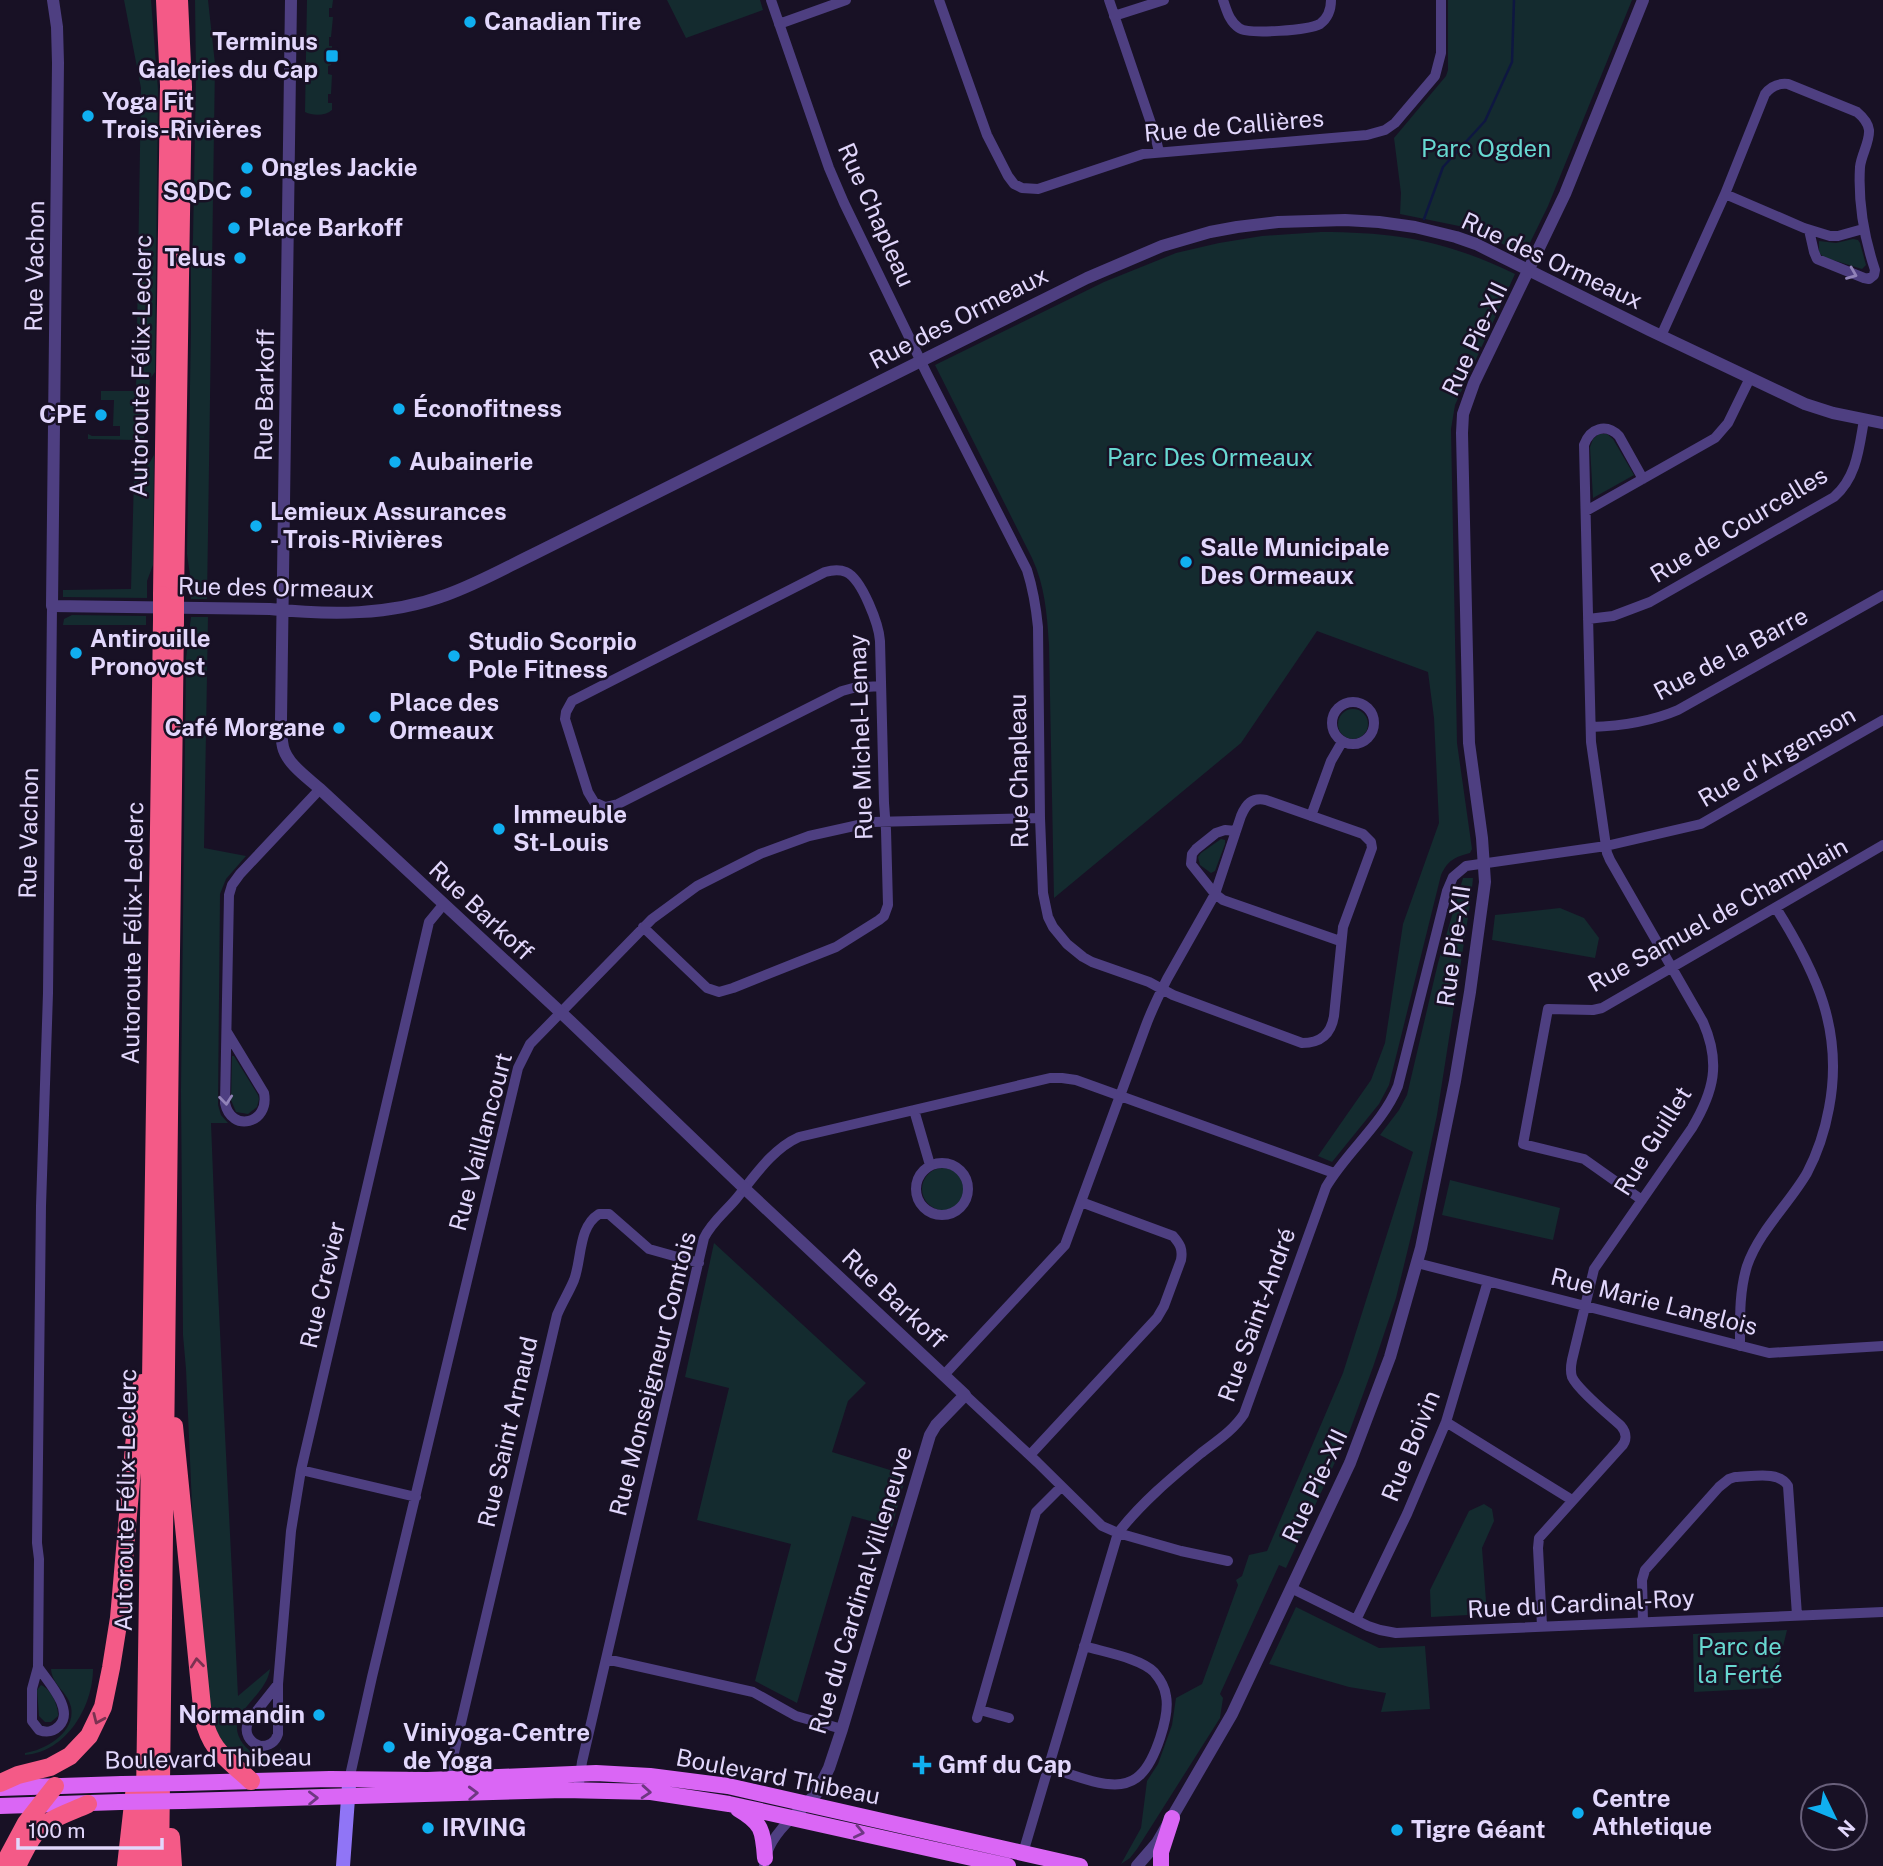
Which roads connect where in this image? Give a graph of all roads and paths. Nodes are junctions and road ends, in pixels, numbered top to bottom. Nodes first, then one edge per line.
1 (53, 0) edge
2 (165, 0) edge
3 (179, 0) edge
4 (291, 0) edge
5 (771, 0) edge
6 (846, 0) edge
7 (939, 0) edge
8 (1109, 0) edge
9 (1164, 0) edge
10 (1223, 0) edge
11 (1331, 0) edge
12 (1441, 0) edge
13 (1643, 0) edge
14 (1114, 16) junction
15 (779, 24) junction
16 (1159, 152) junction
17 (1726, 194) junction
18 (1864, 229) junction
19 (1809, 230) junction
20 (1530, 270) junction
21 (1661, 336) junction
22 (921, 360) junction
23 (1750, 378) junction
24 (1864, 420) junction
25 (1883, 423) edge
26 (1643, 479) junction
27 (1586, 511) junction
28 (1883, 595) edge
29 (169, 596) junction
30 (52, 606) junction
31 (283, 611) junction
32 (1588, 619) junction
33 (169, 620) junction
34 (880, 686) junction
35 (1883, 720) edge
36 (1591, 727) junction
37 (1342, 742) junction
38 (320, 789) junction
39 (1311, 816) junction
40 (1040, 818) junction
41 (886, 821) junction
42 (1236, 831) junction
43 (1883, 845) edge
44 (1606, 846) junction
45 (1485, 863) junction
46 (1215, 894) junction
47 (443, 905) junction
48 (1776, 908) junction
49 (643, 927) junction
50 (1340, 941) junction
51 (1672, 968) junction
52 (1162, 989) junction
53 (561, 1012) junction
54 (227, 1032) junction
55 (1120, 1096) junction
56 (914, 1110) junction
57 (930, 1165) junction
58 (1334, 1173) junction
59 (744, 1188) junction
60 (1642, 1200) junction
61 (1081, 1202) junction
62 (699, 1263) junction
63 (1417, 1263) junction
64 (1488, 1281) junction
65 (1585, 1306) junction
66 (153, 1311) junction
67 (1740, 1346) junction
68 (1883, 1346) edge
69 (165, 1355) junction
70 (944, 1375) junction
71 (965, 1395) junction
72 (1446, 1422) junction
73 (1030, 1455) junction
74 (301, 1470) junction
75 (1062, 1487) junction
76 (415, 1497) junction
77 (1572, 1500) junction
78 (1118, 1533) junction
79 (1228, 1562) dead end
80 (1291, 1588) junction
81 (1883, 1612) edge
82 (1797, 1615) junction
83 (1356, 1620) junction
84 (1643, 1622) junction
85 (1542, 1626) junction
86 (1084, 1646) junction
87 (606, 1659) junction
88 (38, 1667) junction
89 (148, 1668) junction
90 (278, 1684) junction
91 (162, 1711) junction
92 (1009, 1718) dead end
93 (842, 1729) junction
94 (1048, 1767) junction
95 (448, 1779) junction
96 (349, 1780) junction
97 (251, 1781) junction
98 (579, 1782) junction
99 (0, 1786) edge
100 (55, 1786) junction
101 (347, 1797) junction
102 (40, 1804) junction
103 (88, 1804) junction
104 (730, 1804) junction
105 (807, 1804) junction
106 (0, 1805) edge
107 (792, 1818) junction
108 (1172, 1818) junction
109 (1023, 1853) junction
110 (963, 1854) edge
111 (765, 1862) edge
112 (4, 1866) edge
113 (17, 1866) edge
114 (126, 1866) edge
115 (144, 1866) edge
116 (160, 1866) edge
117 (173, 1866) edge
118 (343, 1866) edge
119 (1008, 1866) edge
120 (1080, 1866) edge
121 (1138, 1866) edge
122 (1161, 1866) edge

1 - 30 street, Rue Vachon
2 - 29 highway, Autoroute Félix-Leclerc
3 - 29 highway, Autoroute Félix-Leclerc
4 - 31 street, Rue Barkoff
5 - 15 street, Rue Chapleau
6 - 15 street
7 - 16 street, Rue de Callières
8 - 14 street
9 - 14 street
10 - 11 street
12 - 16 street, Rue de Callières
13 - 20 street, Rue Pie-XII
14 - 16 street
15 - 22 street, Rue Chapleau
17 - 18 street
17 - 19 street
17 - 21 street
18 - 19 street
19 -> 18 street
20 - 21 street, Rue des Ormeaux
20 - 22 street, Rue des Ormeaux
20 - 45 street, Rue Pie-XII
21 - 23 street, Rue des Ormeaux
22 - 31 street, Rue des Ormeaux
22 - 40 street, Rue Chapleau
23 - 24 street, Rue des Ormeaux
23 - 26 street
24 - 25 street, Rue des Ormeaux
24 - 32 street, Rue de Courcelles
26 - 27 street
26 - 27 street, Rue Guillet
27 - 32 street, Rue Guillet
28 - 36 street, Rue de la Barre
29 - 33 highway, Autoroute Félix-Leclerc, bridge
30 - 31 street, Rue des Ormeaux
30 - 88 street, Rue Vachon
31 - 38 street, Rue Barkoff
32 - 36 street, Rue Guillet
33 - 66 highway, Autoroute Félix-Leclerc
33 - 69 highway, Autoroute Félix-Leclerc
34 - 34 street, Rue Michel-Lemay
34 - 41 street, Rue Michel-Lemay
35 - 44 street, Rue d'Argenson
36 - 44 street, Rue Guillet
37 - 37 street
37 - 39 street
38 - 47 street, Rue Barkoff
38 - 54 street
39 - 42 street, Rue Chapleau
39 - 50 street, Rue Chapleau
40 - 41 street, Rue Vaillancourt
40 - 52 street, Rue Chapleau
41 - 49 street, Rue Vaillancourt
41 - 49 street, Rue Michel-Lemay
42 - 46 street, Rue Chapleau
42 - 46 street
43 - 48 street, Rue Samuel de Champlain
44 - 45 street, Rue d'Argenson
44 - 51 street, Rue Guillet
45 - 58 street, Rue Saint-André
45 - 63 street, Rue Pie-XII
46 - 50 street
46 - 52 street
47 - 53 street, Rue Barkoff
47 - 74 street, Rue Crevier
48 - 51 street, Rue Samuel de Champlain
48 - 67 street
49 - 53 street, Rue Vaillancourt
50 - 52 street, Rue Chapleau
51 - 60 street, Rue Guillet
51 - 60 street, Rue Samuel de Champlain
52 - 55 street
53 - 59 street, Rue Barkoff
53 - 76 street, Rue Vaillancourt
54 -> 54 street
55 - 56 street, Rue Monseigneur Comtois
55 - 58 street, Rue Monseigneur Comtois
55 - 61 street
56 - 57 street
56 - 59 street, Rue Monseigneur Comtois
57 - 57 street
58 - 78 street, Rue Saint-André
59 - 62 street, Rue Monseigneur Comtois
59 - 70 street, Rue Barkoff
60 - 65 street, Rue Guillet
61 - 70 street
61 - 73 street
62 - 87 street, Rue Monseigneur Comtois
62 - 95 street, Rue Saint Arnaud
63 - 64 street, Rue Marie Langlois
63 - 80 street, Rue Pie-XII
64 - 65 street, Rue Marie Langlois
64 - 72 street, Rue Boivin
65 - 67 street, Rue Marie Langlois
65 - 77 street, Rue Guillet
66 - 89 highway, Autoroute Félix-Leclerc
66 -> 99 highway
67 - 68 street, Rue Marie Langlois
69 - 91 highway, Autoroute Félix-Leclerc
97 -> 69 highway
70 - 71 street, Rue Barkoff
71 - 73 street, Rue Barkoff
71 - 93 street, Rue du Cardinal-Villeneuve
72 - 77 street
72 - 83 street, Rue Boivin
73 - 75 street, Rue Barkoff
74 - 76 street
74 - 90 street, Rue Crevier
75 - 78 street, Rue Barkoff
75 - 92 street
76 - 96 street, Rue Vaillancourt
77 - 85 street, Rue Guillet
78 - 79 street, Rue Barkoff
78 - 86 street, Rue Saint-André
80 - 83 street, Rue du Cardinal-Roy
80 - 108 street, Rue Pie-XII
81 - 82 street, Rue du Cardinal-Roy
82 - 84 street, Rue du Cardinal-Roy
82 - 84 street
83 - 85 street, Rue du Cardinal-Roy
84 - 85 street, Rue du Cardinal-Roy
86 - 94 street, Rue Saint-André
86 - 94 street
87 - 93 street
87 - 98 street, Rue Monseigneur Comtois
88 - 88 street, Rue Vachon
89 - 114 highway
89 - 115 highway, Autoroute Félix-Leclerc
90 - 90 street, Rue Crevier
91 - 116 highway, Autoroute Félix-Leclerc
91 - 117 highway
93 - 105 street, Rue du Cardinal-Villeneuve
94 - 109 street, Rue Saint-André
95 - 96 main road, Boulevard Thibeau
95 - 98 main road, Boulevard Thibeau
96 - 97 main road, Boulevard Thibeau
96 - 101 main road
97 - 100 main road, Boulevard Thibeau, bridge
101 -> 98 main road, Boulevard Thibeau
98 -> 104 main road, Boulevard Thibeau
98 - 105 main road, Boulevard Thibeau
99 - 100 main road, Boulevard Thibeau
100 - 102 highway
103 -> 101 main road, Boulevard Thibeau, bridge
101 - 118 main road
102 - 103 main road, Boulevard Thibeau
102 - 106 main road, Boulevard Thibeau
102 - 112 highway
103 - 113 highway
104 - 107 main road, Boulevard Thibeau
104 - 111 main road
105 - 107 street, Rue du Cardinal-Villeneuve
105 - 110 main road, Boulevard Thibeau
107 -> 110 main road, Boulevard Thibeau
107 - 111 street
108 - 121 street, Rue Pie-XII
108 - 122 main road
109 - 110 main road, Boulevard Thibeau
109 - 120 main road, Boulevard Thibeau
110 - 119 main road, Boulevard Thibeau

